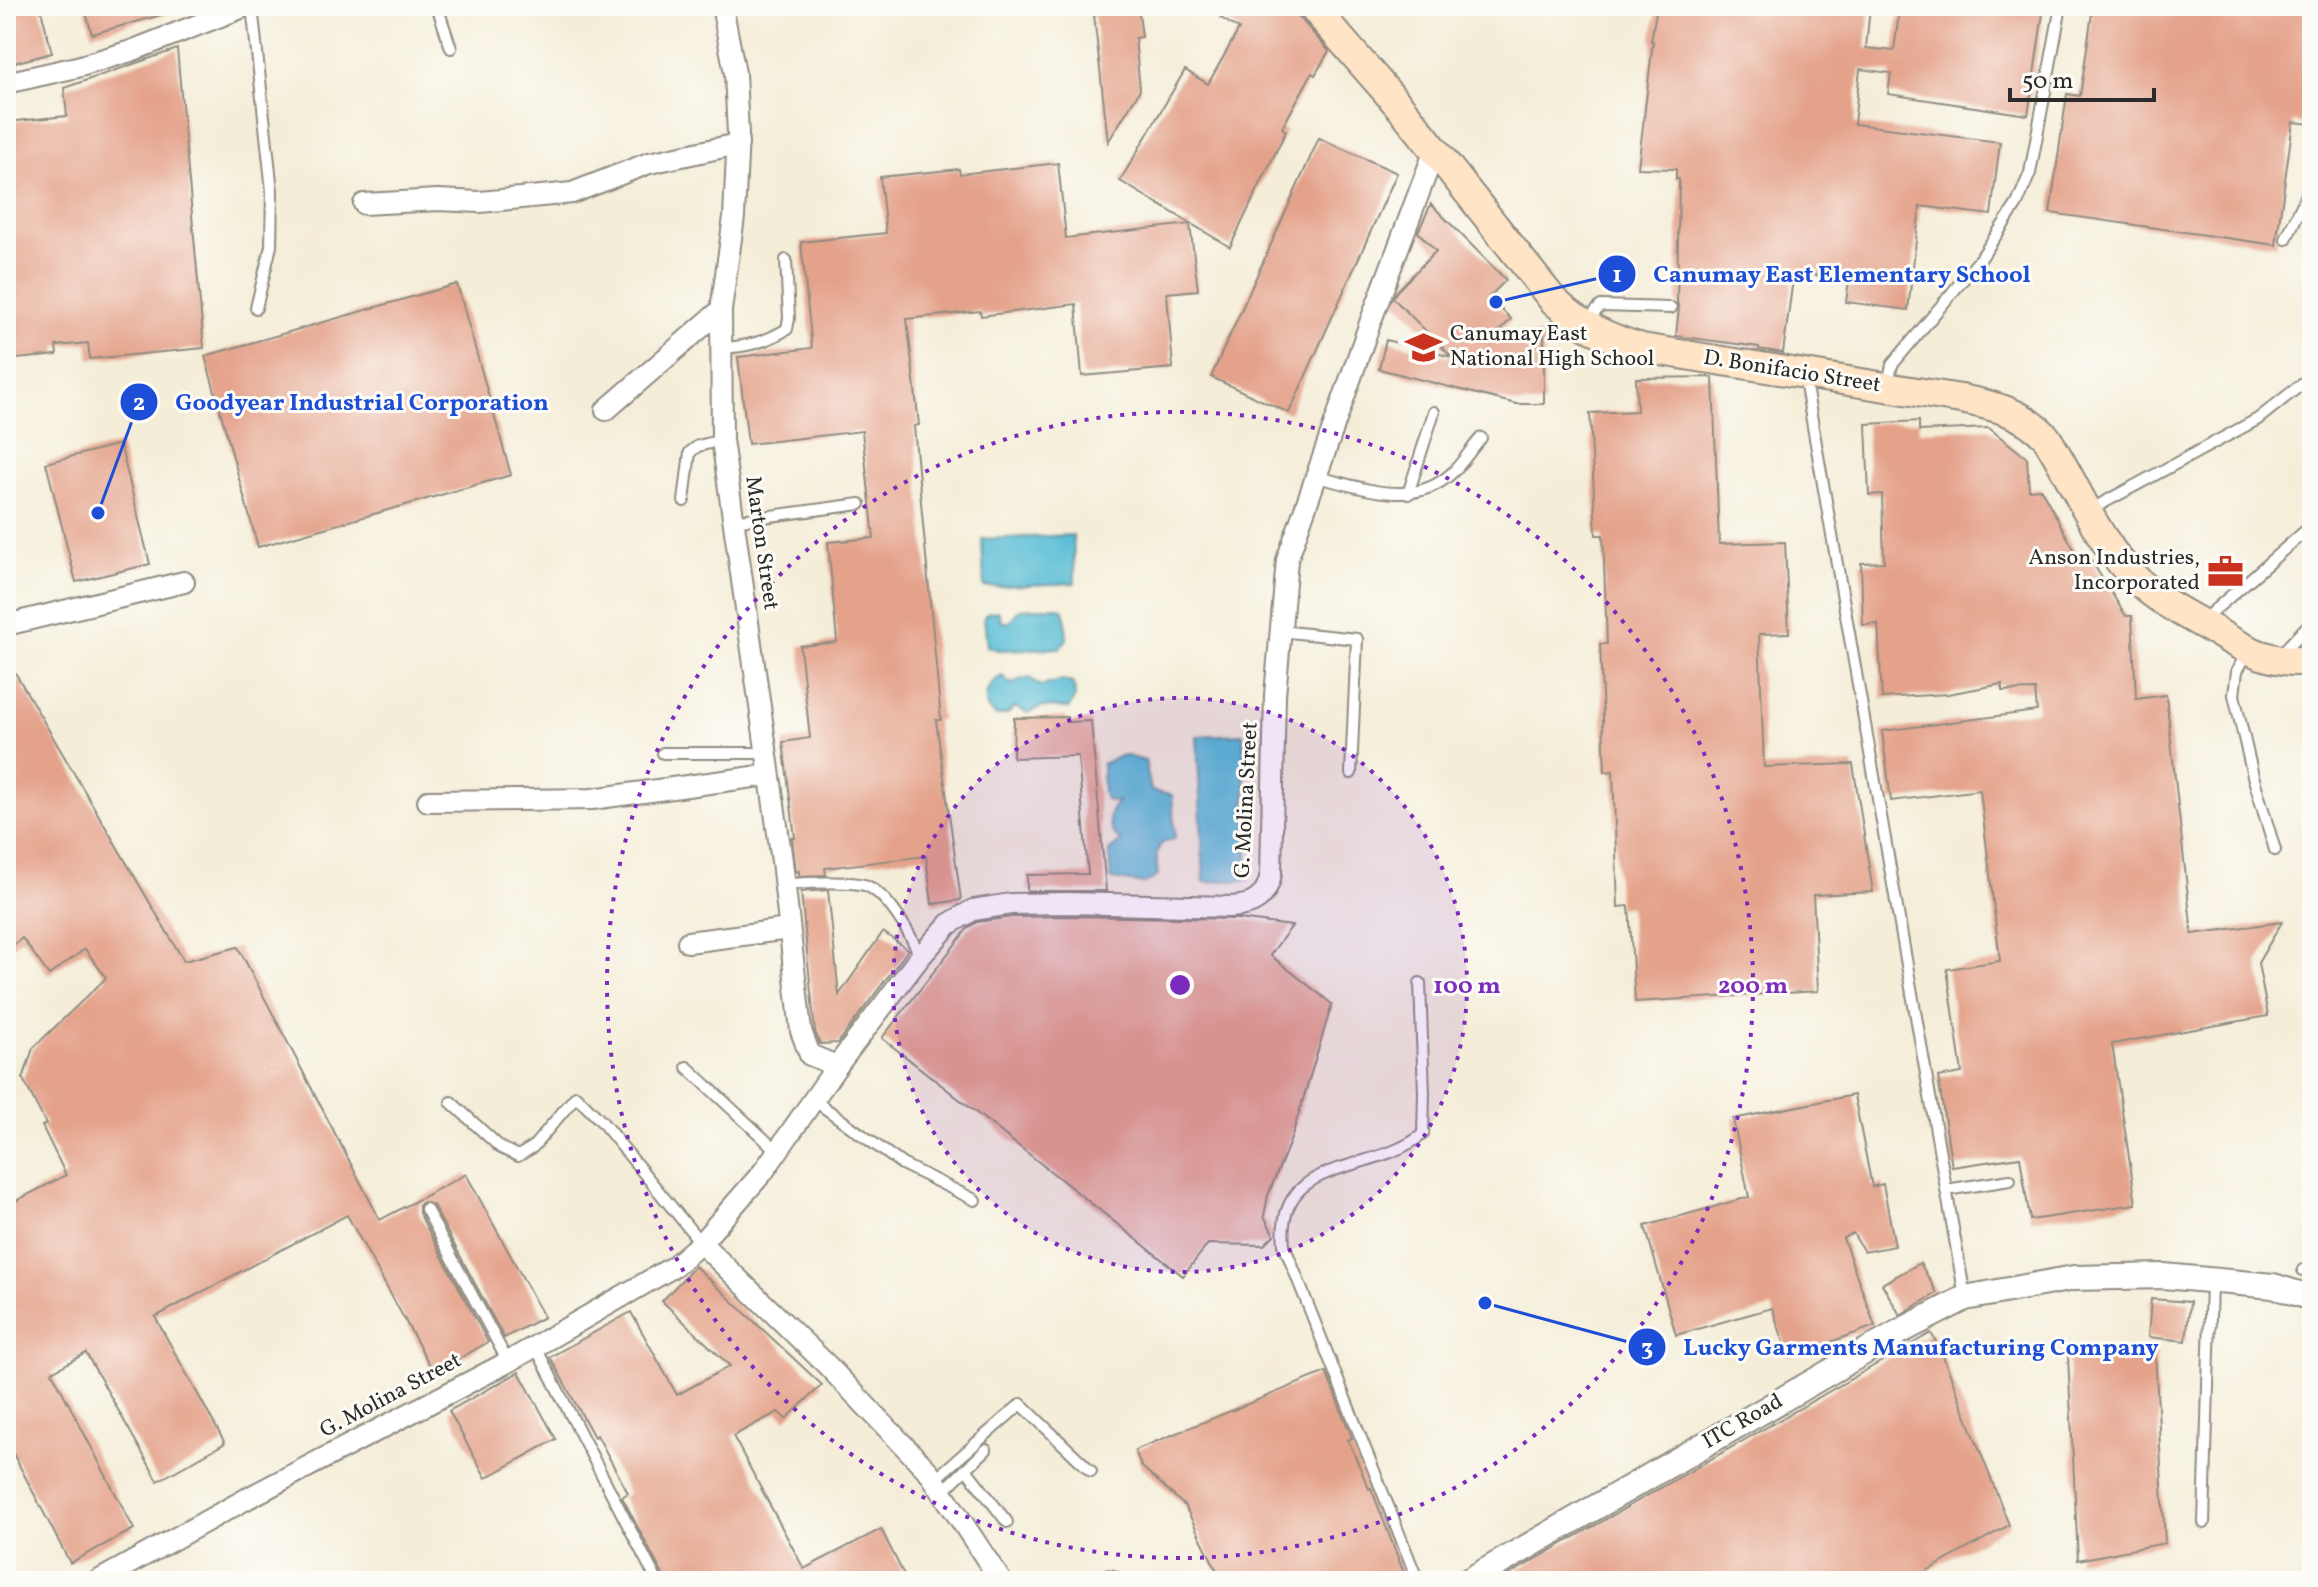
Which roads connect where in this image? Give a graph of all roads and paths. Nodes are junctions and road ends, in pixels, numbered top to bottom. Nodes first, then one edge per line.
1 (246, 6) edge
2 (252, 6) edge
3 (437, 6) edge
4 (722, 6) edge
5 (1312, 6) edge
6 (2061, 6) edge
7 (451, 48) dead end
8 (6, 83) edge
9 (738, 144) junction
10 (1435, 150) junction
11 (2312, 184) edge
12 (364, 204) dead end
13 (2286, 239) dead end
14 (786, 260) dead end
15 (256, 308) dead end
16 (1671, 308) dead end
17 (721, 310) junction
18 (1592, 330) junction
19 (721, 348) junction
20 (1803, 373) junction
21 (2312, 376) edge
22 (1887, 387) junction
23 (606, 410) dead end
24 (1434, 412) dead end
25 (1481, 438) dead end
26 (722, 440) junction
27 (1317, 477) junction
28 (1408, 494) junction
29 (684, 501) dead end
30 (860, 504) dead end
31 (2088, 511) junction
32 (733, 521) junction
33 (2312, 525) edge
34 (184, 582) dead end
35 (2312, 621) edge
36 (2200, 623) junction
37 (6, 625) edge
38 (1279, 631) junction
39 (2247, 651) junction
40 (2275, 660) junction
41 (2312, 660) edge
42 (663, 753) dead end
43 (765, 753) junction
44 (1351, 773) dead end
45 (768, 775) junction
46 (428, 801) dead end
47 (2275, 850) dead end
48 (784, 885) junction
49 (789, 929) junction
50 (688, 942) dead end
51 (920, 957) junction
52 (1420, 983) dead end
53 (837, 1066) junction
54 (687, 1067) dead end
55 (814, 1100) junction
56 (451, 1102) dead end
57 (777, 1151) junction
58 (2010, 1180) dead end
59 (1946, 1190) junction
60 (975, 1200) dead end
61 (426, 1209) dead end
62 (701, 1243) junction
63 (2212, 1280) junction
64 (1965, 1298) junction
65 (2312, 1298) edge
66 (535, 1346) junction
67 (508, 1362) junction
68 (986, 1450) dead end
69 (966, 1469) junction
70 (1091, 1471) dead end
71 (939, 1485) junction
72 (1007, 1522) dead end
73 (2204, 1523) dead end
74 (98, 1581) edge
75 (657, 1581) edge
76 (1001, 1581) edge
77 (1091, 1581) edge
78 (1119, 1581) edge
79 (1418, 1581) edge
80 (1468, 1581) edge

1 - 8 street
2 - 15 lane
3 - 7 lane
4 - 9 street, Marton Street
5 - 10 main road, D. Bonifacio Street
6 - 22 lane
9 - 12 street
9 - 17 street, Marton Street
10 - 18 main road, D. Bonifacio Street
10 - 27 street, G. Molina Street
11 - 13 lane
14 - 19 lane
16 - 18 lane
17 - 19 street, Marton Street
17 - 23 street
18 - 20 main road, D. Bonifacio Street
19 - 26 street, Marton Street
20 - 22 main road, D. Bonifacio Street
20 - 59 lane
21 - 31 lane
22 - 31 main road, D. Bonifacio Street
24 - 28 lane
25 - 28 lane
26 - 29 lane
26 - 32 street, Marton Street
27 - 28 lane
27 - 38 street, G. Molina Street
30 - 32 lane
31 - 36 main road, D. Bonifacio Street
32 - 43 street, Marton Street
33 - 36 lane
34 - 37 street
35 - 40 lane
36 - 39 main road, D. Bonifacio Street
38 - 44 lane
38 - 51 street, G. Molina Street
39 - 40 main road, D. Bonifacio Street
39 - 47 lane
40 - 41 main road, D. Bonifacio Street
42 - 43 lane
43 - 45 street, Marton Street
45 - 46 street
45 - 48 street, Marton Street
48 - 49 street, Marton Street
48 - 51 lane
49 - 50 street
49 - 53 street, Marton Street
51 - 53 street, G. Molina Street
52 - 79 lane
53 - 55 street, G. Molina Street
54 - 57 lane
55 - 57 street, G. Molina Street
55 - 60 lane
56 - 62 lane
57 - 62 street, G. Molina Street
58 - 59 lane
59 - 64 lane
61 - 67 lane
62 - 66 street, G. Molina Street
62 - 71 street
63 - 64 street, ITC Road
63 - 65 street, ITC Road
63 - 73 lane
64 - 80 street, ITC Road
66 - 67 street, G. Molina Street
66 - 75 lane
67 - 74 street, G. Molina Street
68 - 69 lane
69 - 71 lane
69 - 72 lane
70 - 71 lane
71 - 76 street
77 - 78 lane

